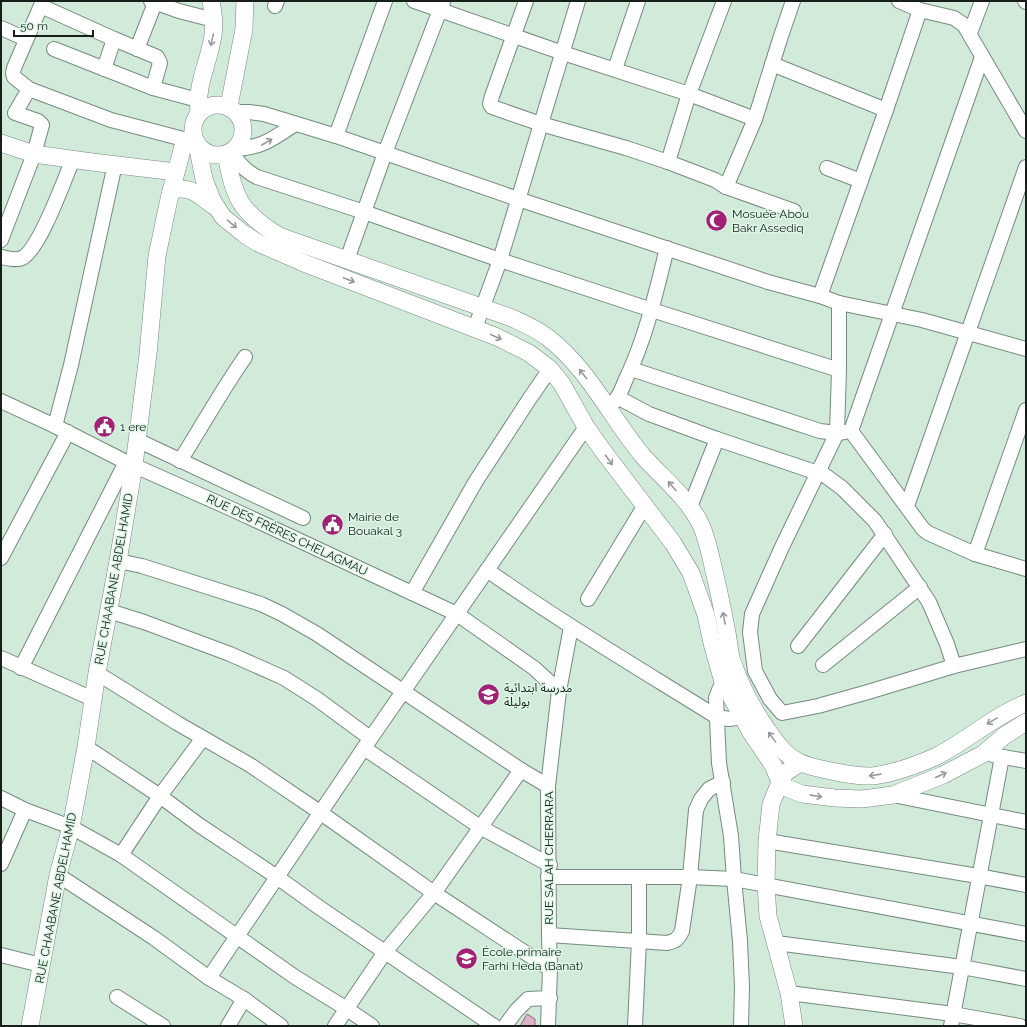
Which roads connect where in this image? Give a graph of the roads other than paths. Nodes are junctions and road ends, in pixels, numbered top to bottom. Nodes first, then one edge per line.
1 (211, 1) edge
2 (245, 1) edge
3 (385, 1) edge
4 (414, 1) edge
5 (526, 1) edge
6 (578, 1) edge
7 (638, 1) edge
8 (724, 1) edge
9 (793, 1) edge
10 (899, 1) edge
11 (982, 1) edge
12 (153, 2) edge
13 (42, 3) edge
14 (441, 5) edge
15 (920, 10) junction
16 (214, 20) junction
17 (1, 28) edge
18 (970, 34) junction
19 (514, 36) junction
20 (26, 39) junction
21 (114, 39) junction
22 (137, 48) junction
23 (54, 49) dead end
24 (563, 53) junction
25 (982, 57) junction
26 (772, 64) junction
27 (104, 69) junction
28 (615, 69) junction
29 (153, 88) junction
30 (29, 89) junction
31 (689, 94) junction
32 (199, 106) junction
33 (233, 109) junction
34 (886, 110) junction
35 (755, 119) junction
36 (295, 124) junction
37 (541, 124) junction
38 (1026, 131) edge
39 (336, 136) junction
40 (192, 140) junction
41 (1, 143) edge
42 (227, 153) junction
43 (34, 154) junction
44 (385, 154) junction
45 (73, 159) junction
46 (668, 162) junction
47 (115, 164) junction
48 (200, 167) junction
49 (1026, 167) edge
50 (827, 168) dead end
51 (862, 181) junction
52 (173, 182) junction
53 (726, 187) junction
54 (518, 199) junction
55 (217, 209) junction
56 (794, 211) dead end
57 (364, 212) junction
58 (1, 240) edge
59 (667, 248) junction
60 (1, 256) edge
61 (347, 260) junction
62 (500, 260) junction
63 (820, 296) junction
64 (839, 303) junction
65 (482, 308) junction
66 (652, 310) junction
67 (893, 314) junction
68 (475, 328) junction
69 (968, 333) junction
70 (1026, 349) edge
71 (245, 357) dead end
72 (550, 369) junction
73 (631, 369) junction
74 (839, 370) junction
75 (1, 401) edge
76 (611, 405) junction
77 (1026, 410) edge
78 (585, 425) junction
79 (55, 426) junction
80 (851, 431) junction
81 (68, 432) junction
82 (837, 433) junction
83 (717, 439) junction
84 (137, 440) junction
85 (180, 461) junction
86 (130, 464) junction
87 (818, 472) junction
88 (645, 505) junction
89 (907, 506) junction
90 (690, 507) junction
91 (303, 518) dead end
92 (885, 534) junction
93 (975, 554) junction
94 (1, 558) edge
95 (118, 561) junction
96 (1026, 569) edge
97 (487, 570) junction
98 (920, 587) junction
99 (412, 593) junction
100 (588, 599) dead end
101 (109, 611) junction
102 (456, 614) junction
103 (571, 627) junction
104 (798, 646) dead end
105 (1026, 649) edge
106 (1, 658) edge
107 (823, 665) dead end
108 (954, 666) junction
109 (21, 668) junction
110 (97, 674) junction
111 (723, 682) junction
112 (402, 691) junction
113 (559, 692) junction
114 (93, 699) junction
115 (1026, 703) edge
116 (782, 713) junction
117 (717, 717) junction
118 (742, 718) junction
119 (761, 720) junction
120 (1026, 722) edge
121 (202, 738) junction
122 (367, 743) junction
123 (86, 747) junction
124 (983, 754) junction
125 (1002, 757) junction
126 (1026, 761) edge
127 (800, 763) junction
128 (521, 770) junction
129 (836, 772) junction
130 (723, 782) junction
131 (780, 782) junction
132 (548, 786) junction
133 (892, 795) junction
134 (160, 796) junction
135 (1, 798) edge
136 (835, 798) junction
137 (25, 810) junction
138 (321, 813) junction
139 (990, 815) junction
140 (1026, 822) edge
141 (70, 827) junction
142 (480, 827) junction
143 (767, 841) junction
144 (121, 855) junction
145 (1, 864) edge
146 (549, 871) junction
147 (58, 875) junction
148 (978, 876) junction
149 (277, 877) junction
150 (690, 877) junction
151 (639, 878) junction
152 (734, 879) junction
153 (766, 885) junction
154 (1026, 885) edge
155 (434, 893) junction
156 (970, 923) junction
157 (1026, 934) edge
158 (549, 935) junction
159 (236, 936) junction
160 (639, 940) junction
161 (776, 943) junction
162 (385, 952) junction
163 (1, 955) edge
164 (41, 965) junction
165 (962, 967) junction
166 (550, 969) junction
167 (209, 978) junction
168 (1026, 979) edge
169 (789, 993) junction
170 (117, 998) dead end
171 (550, 998) junction
172 (244, 999) junction
173 (347, 1009) junction
174 (952, 1020) edge
175 (34, 1025) edge
176 (163, 1026) edge
177 (228, 1026) edge
178 (281, 1026) edge
179 (336, 1026) edge
180 (372, 1026) edge
181 (494, 1026) edge
182 (505, 1026) edge
183 (548, 1026) edge
184 (635, 1026) edge
185 (741, 1026) edge
186 (794, 1026) edge
187 (1020, 1026) edge

1 - 16 main road
2 - 33 main road
3 - 39 street
4 - 14 street
5 - 19 street
6 - 24 street
7 - 28 street
8 - 31 street
9 - 26 street
10 - 15 street
11 - 18 street
12 - 16 street
12 - 22 street
13 - 20 street
13 - 21 street
14 - 19 street
14 - 44 street
15 - 18 street
15 - 34 street
16 -> 32 main road
17 - 20 street
18 - 25 street
19 - 24 street
19 - 37 street
20 - 30 street
21 - 22 street
21 - 27 street
22 - 29 street
23 - 27 street
24 - 28 street
24 - 37 street
25 - 38 street
25 - 67 street
26 - 34 street
26 - 35 street
27 - 29 street
28 - 31 street
29 - 32 street
30 - 40 street
30 - 43 street
31 - 35 street
31 - 46 street
32 - 33 main road
32 - 40 main road
33 - 36 street
33 - 42 main road
34 - 51 street
35 - 53 street
36 - 39 street
42 -> 36 street
37 - 46 street
37 - 54 street
39 - 44 street
40 - 42 main road
40 - 48 main road
40 - 52 main road, RUE CHAABANE ABDELHAMID
41 - 43 main road
42 - 48 main road
42 - 57 street
42 - 61 main road
43 - 45 main road
43 - 58 street
44 - 54 street
44 - 57 street
45 - 47 main road
45 - 60 street
46 - 53 street
47 - 52 main road
47 - 79 street
48 - 52 main road
48 - 55 main road
49 - 69 street
50 - 51 street
51 - 63 street
52 - 55 main road
52 - 84 main road, RUE CHAABANE ABDELHAMID
53 - 56 street
54 - 59 street
54 - 62 street
55 -> 68 main road
57 - 61 street
57 - 62 street
59 - 63 street
59 - 66 street
61 - 65 main road
62 - 65 street
62 - 66 street
63 - 64 street
64 - 67 street
64 - 74 street
65 - 68 street
76 -> 65 main road
66 - 73 street
66 - 74 street
67 - 69 street
67 - 80 street
68 -> 72 main road
69 - 70 street
69 - 89 street
71 - 85 street
72 - 78 main road
72 - 99 street
73 - 76 street
73 - 82 street
74 - 82 street
75 - 79 street, RUE DES FRÈRES CHELAGMAU
76 - 78 main road
76 - 78 main road
76 - 83 street
90 -> 76 main road
77 - 93 street
78 -> 88 main road
78 - 97 street
79 - 81 street, RUE DES FRÈRES CHELAGMAU
80 - 82 street
80 - 89 street
81 - 86 street, RUE DES FRÈRES CHELAGMAU
81 - 94 street
82 - 87 street
83 - 87 street
83 - 90 street
84 - 85 street
84 - 86 main road, RUE CHAABANE ABDELHAMID
85 - 91 street
86 - 95 main road, RUE CHAABANE ABDELHAMID
86 - 99 street, RUE DES FRÈRES CHELAGMAU
86 - 109 street
87 - 92 street
87 - 116 street
88 - 100 street
88 - 111 main road
89 - 93 street
119 -> 90 main road
92 - 98 street
92 - 104 street
93 - 96 street
95 - 101 main road, RUE CHAABANE ABDELHAMID
95 - 112 street
97 - 102 street
97 - 103 street
98 - 107 street
98 - 108 street
99 - 102 street, RUE DES FRÈRES CHELAGMAU
101 - 110 main road, RUE CHAABANE ABDELHAMID
101 - 122 street
102 - 112 street
102 - 113 street, RUE DES FRÈRES CHELAGMAU
103 - 113 street, RUE SALAH CHERRARA
103 - 117 street
105 - 108 street
106 - 109 street
108 - 116 street
109 - 114 street
110 - 114 main road, RUE CHAABANE ABDELHAMID
110 - 121 street
111 - 117 street
111 - 118 main road
112 - 122 street
112 - 128 street
113 - 132 street, RUE SALAH CHERRARA
114 - 123 main road, RUE CHAABANE ABDELHAMID
115 -> 129 main road
116 - 119 street
117 - 118 street
117 - 130 street
118 - 131 main road
127 -> 119 main road
120 - 124 main road
121 - 134 street
121 - 138 street
122 - 138 street
122 - 142 street
123 - 134 street
123 - 141 main road, RUE CHAABANE ABDELHAMID
124 - 125 street
133 -> 124 main road
125 - 126 street
125 - 139 street
127 - 129 main road
127 - 131 main road
128 - 132 street
128 - 142 street
129 - 136 main road
130 - 150 street
130 - 152 street
131 -> 136 main road
131 - 143 main road
132 - 146 street, RUE SALAH CHERRARA
133 - 136 main road
133 - 139 street
134 - 144 street
134 - 149 street
135 - 137 street
137 - 141 street
137 - 145 street
138 - 149 street
138 - 155 street
139 - 140 street
139 - 148 street
141 - 144 street
141 - 147 main road, RUE CHAABANE ABDELHAMID
142 - 146 street
142 - 155 street
143 - 148 street
143 - 153 main road
144 - 159 street
146 - 151 street
146 - 158 street, RUE SALAH CHERRARA
147 - 164 main road, RUE CHAABANE ABDELHAMID
147 - 167 street
148 - 154 street
148 - 156 street
149 - 159 street
149 - 162 street
150 - 151 street
150 - 152 street
150 - 160 street
151 - 160 street
152 - 153 street
152 - 185 street
153 - 156 street
153 - 161 main road
155 - 162 street
155 - 166 street
156 - 157 street
156 - 165 street
158 - 160 street
158 - 166 street, RUE SALAH CHERRARA
159 - 167 street
159 - 173 street
160 - 184 street
161 - 165 street
161 - 169 main road
162 - 173 street
162 - 181 street
163 - 164 street
164 - 175 main road, RUE CHAABANE ABDELHAMID
165 - 168 street
165 - 174 street
166 - 171 street, RUE SALAH CHERRARA
167 - 172 street
169 - 174 street
169 - 186 main road
170 - 176 street
171 - 182 street
171 - 183 street, RUE SALAH CHERRARA
172 - 177 street
172 - 178 street
173 - 179 street
173 - 180 street
174 - 187 street

